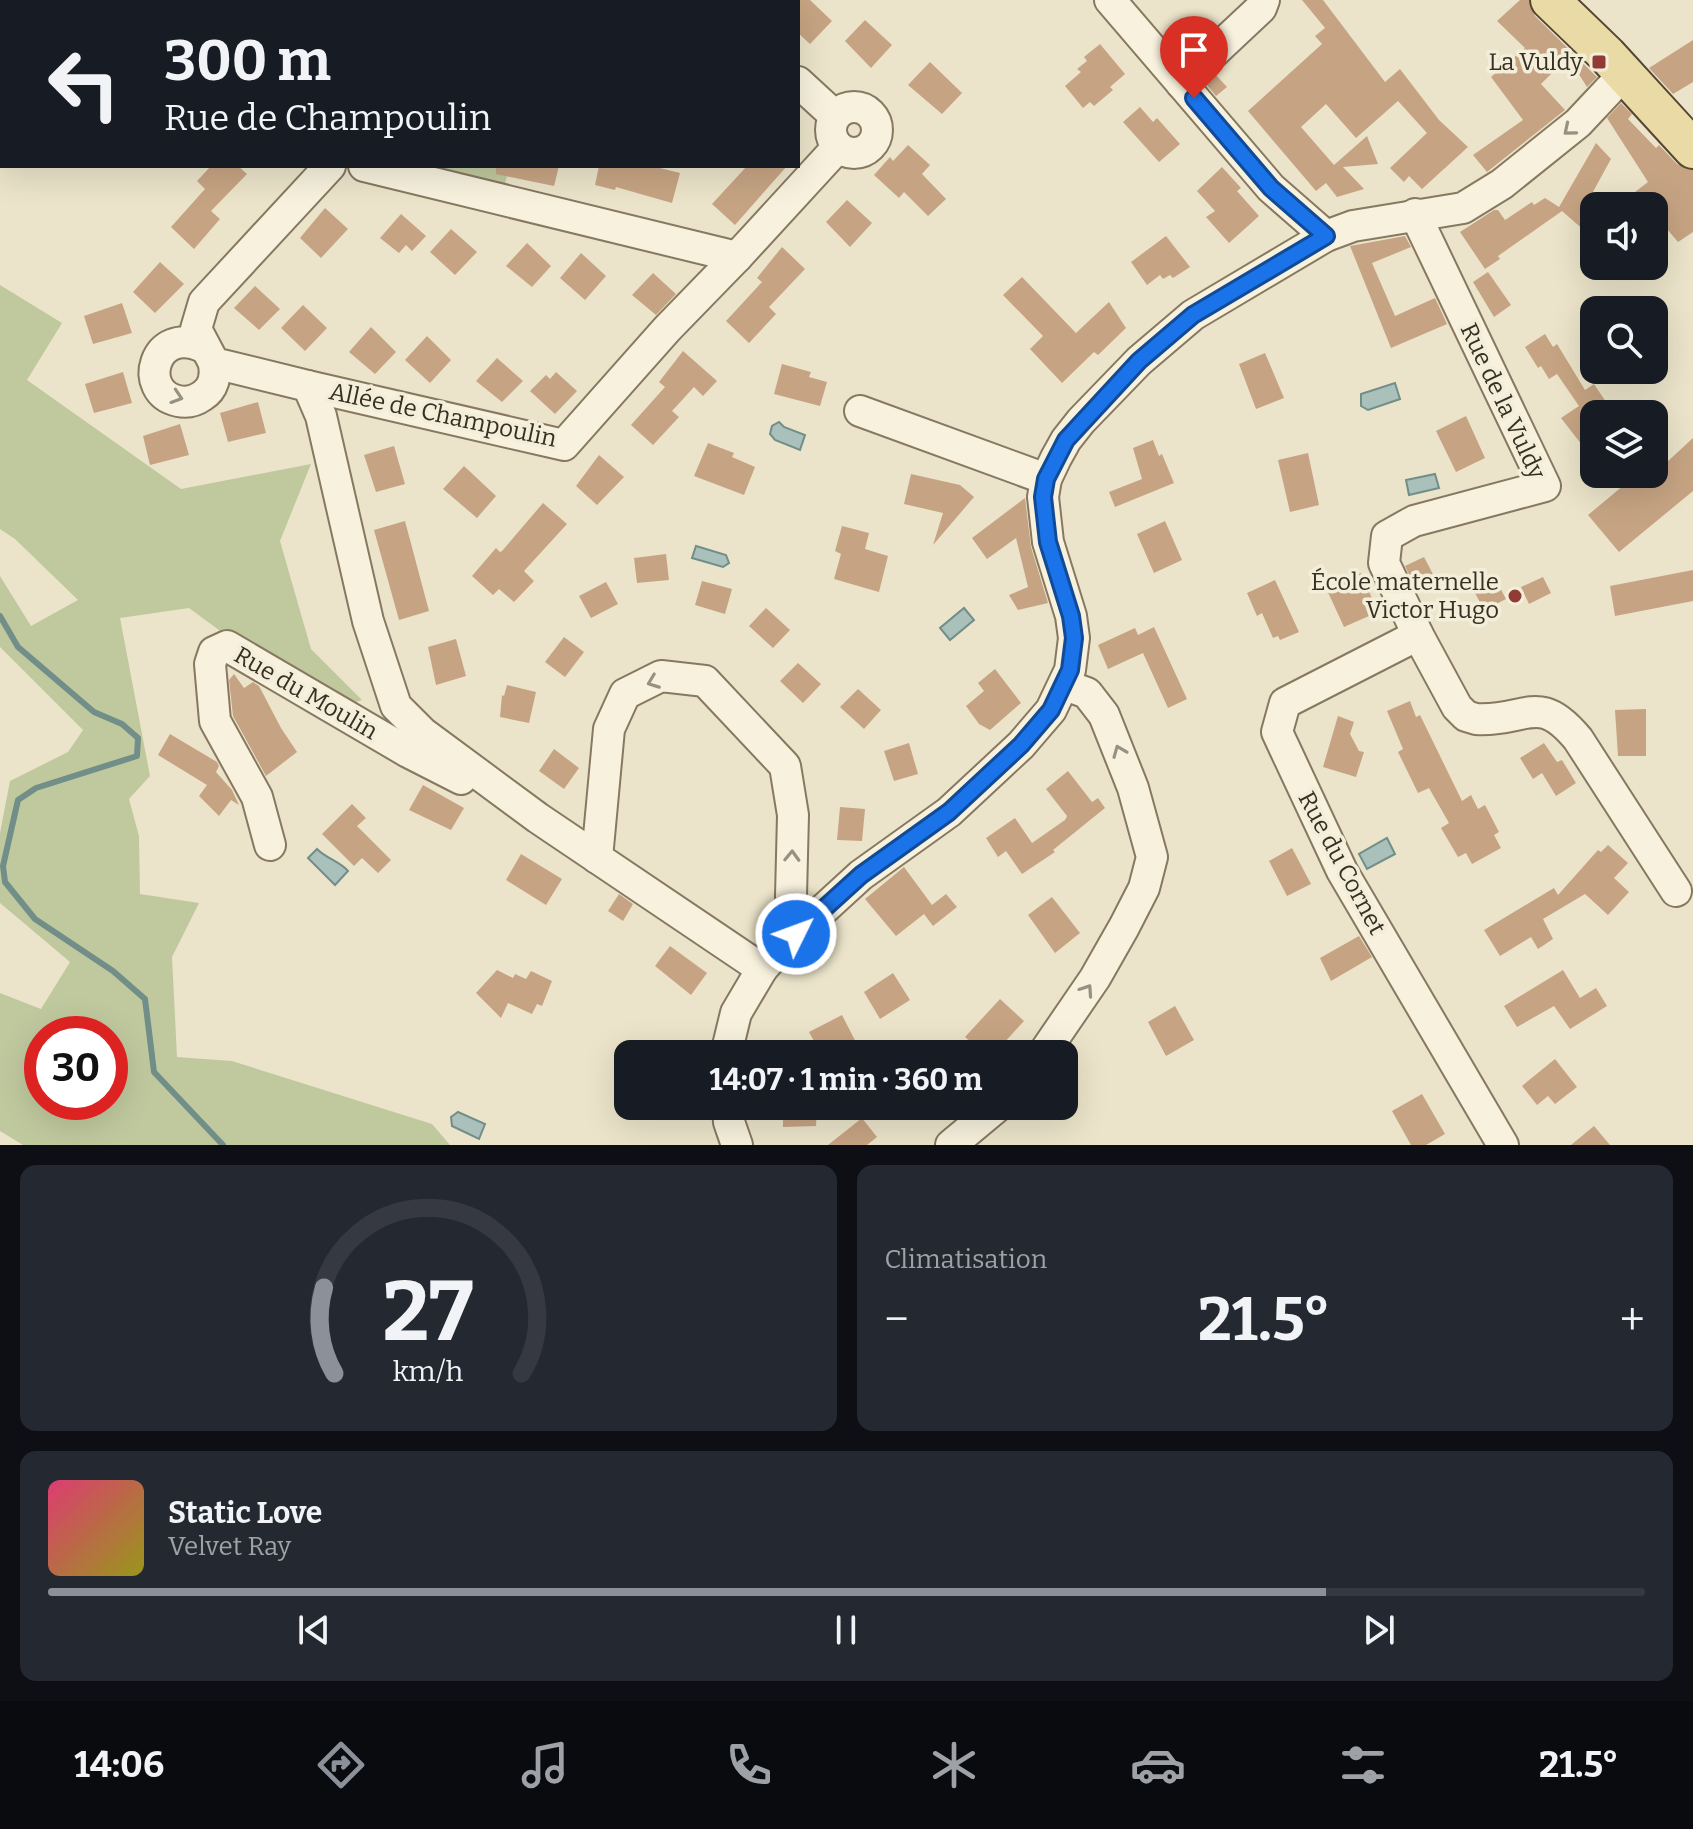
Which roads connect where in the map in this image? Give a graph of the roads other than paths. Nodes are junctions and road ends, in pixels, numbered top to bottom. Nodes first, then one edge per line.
1 (1110, 0) edge
2 (1264, 0) edge
3 (1550, 0) edge
4 (1624, 74) junction
5 (1181, 83) junction
6 (800, 84) edge
7 (835, 116) junction
8 (838, 147) junction
9 (1693, 149) edge
10 (328, 168) edge
11 (372, 168) edge
12 (1415, 214) junction
13 (1326, 236) junction
14 (737, 257) junction
15 (308, 386) junction
16 (860, 411) dead end
17 (1046, 479) junction
18 (1418, 635) junction
19 (1065, 685) junction
20 (396, 706) joint
21 (538, 818) junction
22 (270, 845) dead end
23 (597, 858) junction
24 (1676, 891) dead end
25 (796, 934) junction
26 (762, 969) junction
27 (729, 1040) edge
28 (1053, 1040) edge
29 (729, 1120) edge
30 (981, 1120) edge
31 (737, 1145) edge
32 (951, 1145) edge
33 (1503, 1145) edge

1 - 5 street
2 - 5 street
3 - 4 main road
4 - 9 main road
4 -> 12 street
5 - 13 street
6 - 7 street
7 - 8 street
7 - 8 street
8 - 14 street, Allée de Champoulin
10 - 15 street, Allée de Champoulin
11 - 14 street
12 - 13 street
12 - 18 street, Rue de la Vuldy
13 - 17 street
14 - 15 street, Allée de Champoulin
15 - 20 street, Allée de Champoulin
16 - 17 street
17 - 19 street
18 - 24 street, Rue de la Vuldy
18 - 33 street, Rue du Cornet
19 - 25 street
28 -> 19 street
20 - 21 street, Rue du Moulin
21 - 22 street, Rue du Moulin
21 - 23 street, Rue du Moulin
25 -> 23 street
23 - 26 street, Rue du Moulin
25 - 26 street
26 - 27 street
29 - 31 street
30 - 32 street

